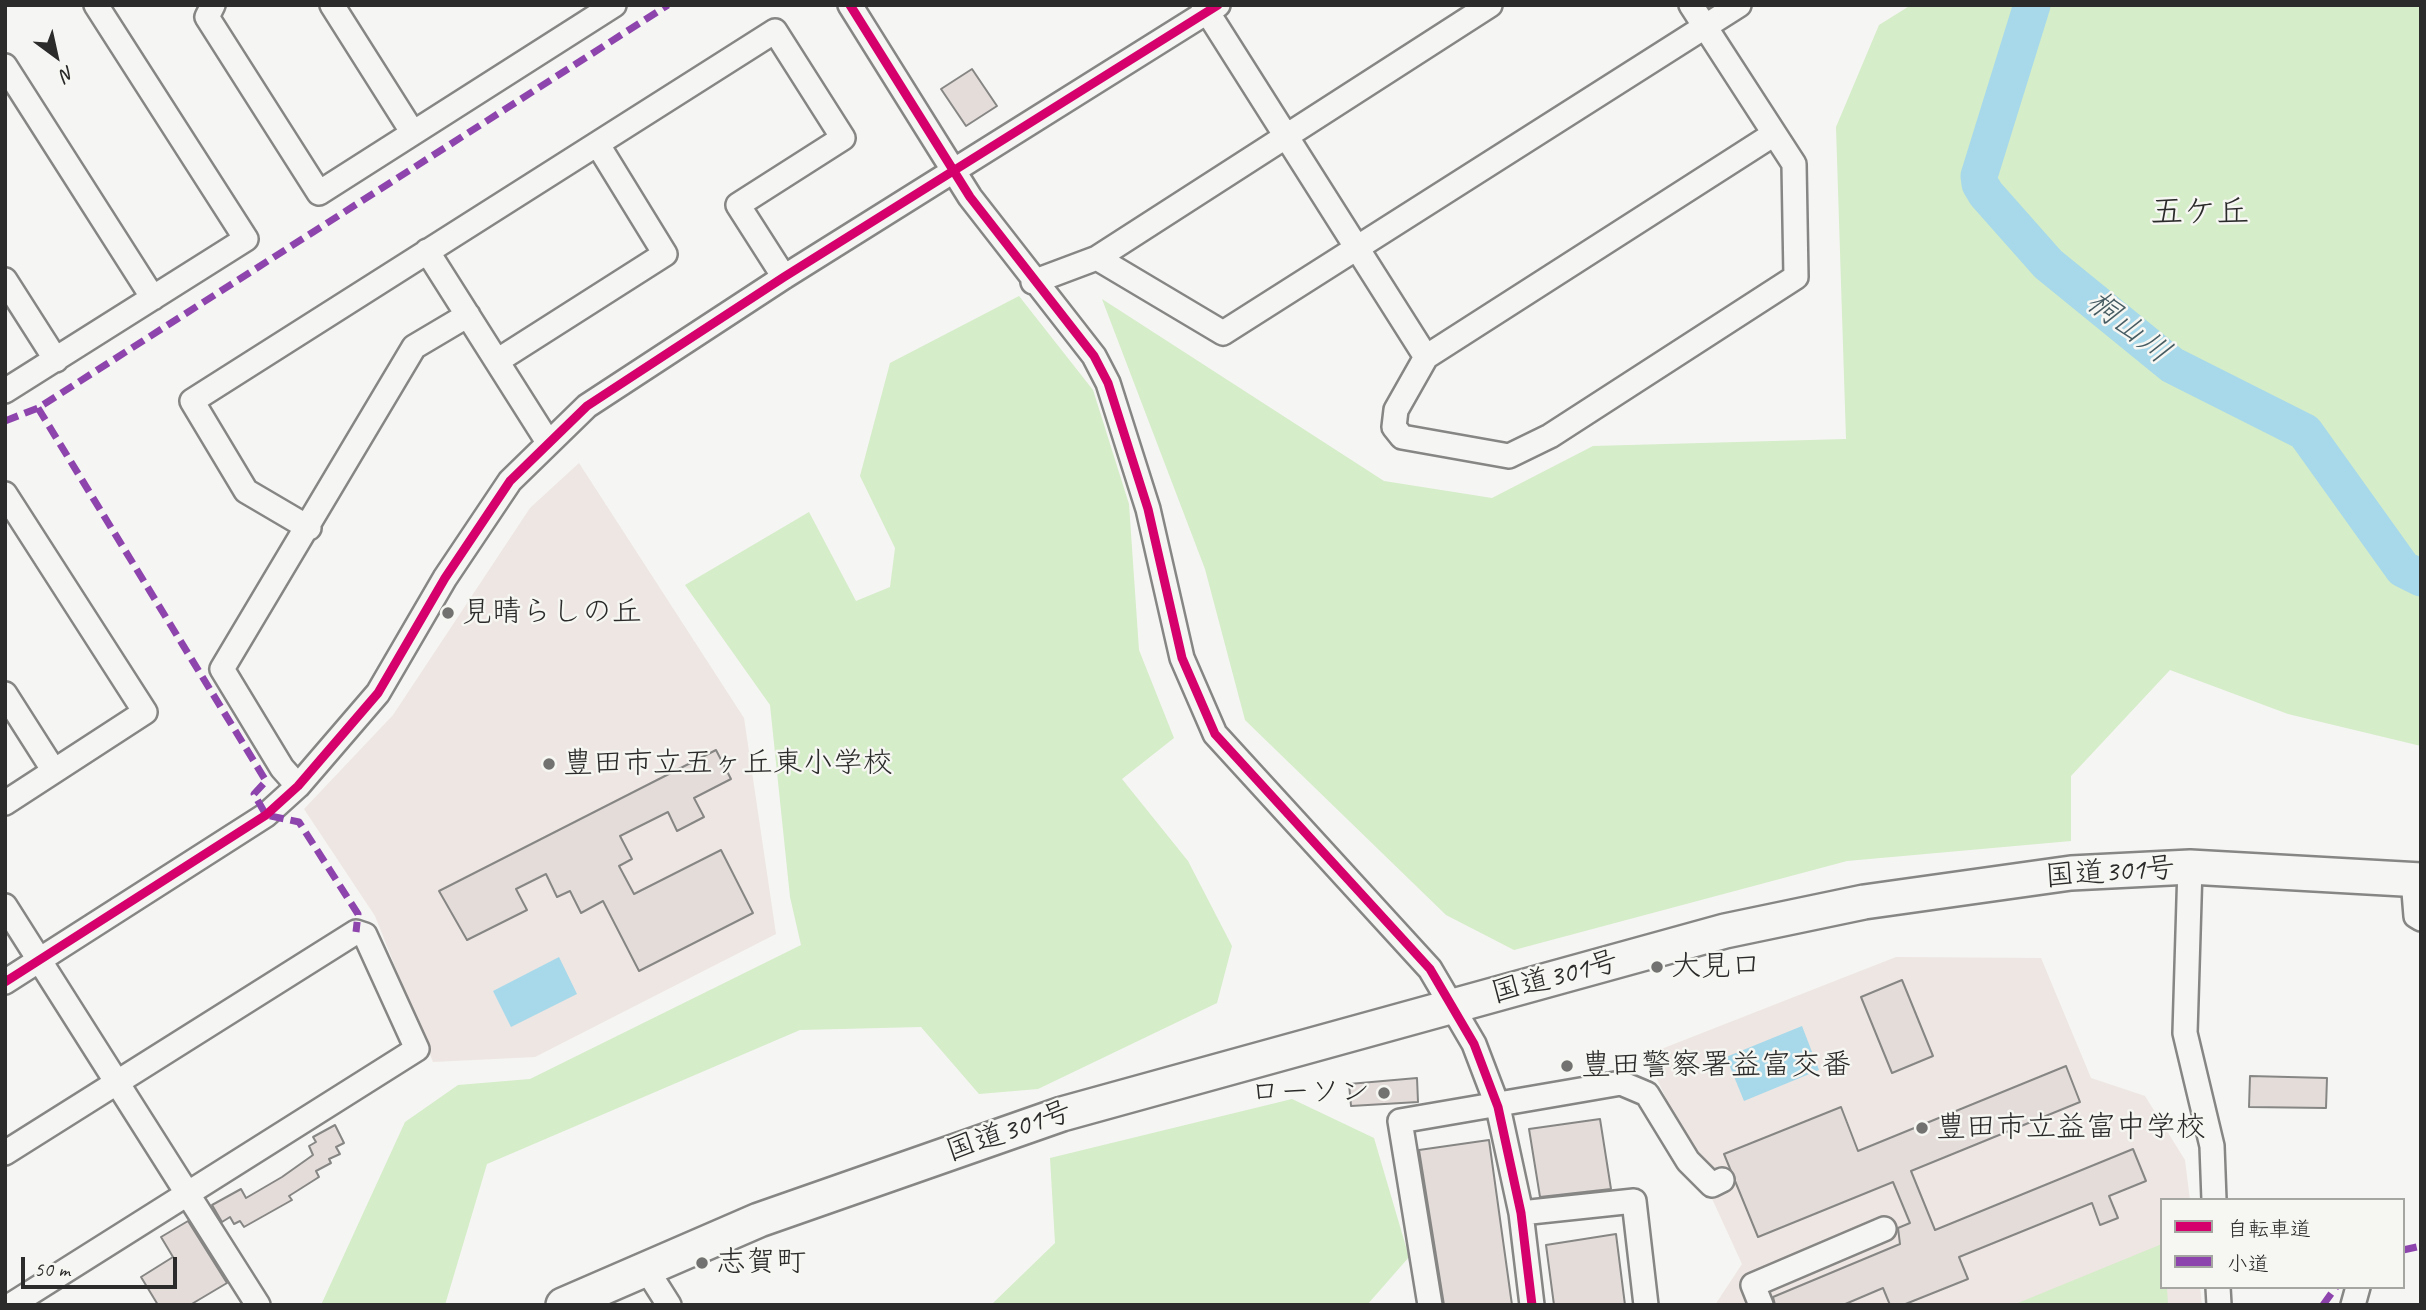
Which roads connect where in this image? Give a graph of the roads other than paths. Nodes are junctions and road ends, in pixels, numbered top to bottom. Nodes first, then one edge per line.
1 (96, 5) edge
2 (213, 5) edge
3 (332, 5) edge
4 (614, 5) edge
5 (850, 5) edge
6 (1490, 5) edge
7 (1691, 5) edge
8 (1739, 5) edge
9 (1209, 8) edge
10 (1705, 27) junction
11 (5, 66) edge
12 (413, 133) junction
13 (1774, 134) junction
14 (1284, 136) junction
15 (598, 145) junction
16 (954, 171) junction
17 (1355, 247) junction
18 (427, 251) junction
19 (1097, 258) junction
20 (784, 277) junction
21 (5, 280) edge
22 (1033, 282) junction
23 (153, 298) junction
24 (468, 315) junction
25 (1426, 357) junction
26 (56, 360) junction
27 (497, 360) junction
28 (5, 391) edge
29 (548, 442) junction
30 (5, 494) edge
31 (309, 528) junction
32 (5, 694) edge
33 (54, 771) junction
34 (298, 786) junction
35 (5, 803) edge
36 (2190, 867) junction
37 (2417, 879) edge
38 (5, 906) edge
39 (2421, 919) edge
40 (40, 960) junction
41 (5, 982) edge
42 (1452, 1005) junction
43 (117, 1083) junction
44 (1497, 1107) junction
45 (5, 1153) edge
46 (1722, 1180) dead end
47 (187, 1193) junction
48 (2214, 1198) edge
49 (1521, 1213) junction
50 (1884, 1228) dead end
51 (645, 1267) junction
52 (11, 1305) edge
53 (258, 1305) edge
54 (563, 1305) edge
55 (669, 1305) edge
56 (1430, 1305) edge
57 (1532, 1305) edge
58 (1646, 1305) edge
59 (1760, 1305) edge

1 - 23 street
2 - 12 street
3 - 12 street
4 - 12 street
5 - 16 street
6 - 14 street
7 - 10 street
8 - 10 street
9 - 14 street
9 - 16 street
10 - 13 street
10 - 17 street
11 - 23 street
13 - 25 street
13 - 25 street
14 - 17 street
14 - 19 street
15 - 18 street
15 - 20 street
15 - 27 street
16 - 20 street
16 - 22 street
17 - 19 street
17 - 25 street
18 - 24 street
18 - 31 street
19 - 22 street
20 - 29 street
21 - 26 street
22 - 42 street
23 - 26 street
24 - 27 street
24 - 31 street
26 - 28 street
27 - 29 street
29 - 34 street
30 - 33 street
31 - 34 street
32 - 33 street
33 - 35 street
34 - 40 street
36 - 37 highway, 国道301号
36 - 42 highway, 国道301号
36 - 48 street
37 - 39 street
38 - 40 street
40 - 41 street
40 - 43 street
42 - 44 street
42 - 51 highway, 国道301号
43 - 45 street
43 - 47 street
43 - 47 street
44 - 46 street
44 - 49 street
44 - 56 street
47 - 52 street
47 - 53 street
49 - 57 street
49 - 58 street
50 - 59 street
51 - 54 highway, 国道301号
51 - 55 street

